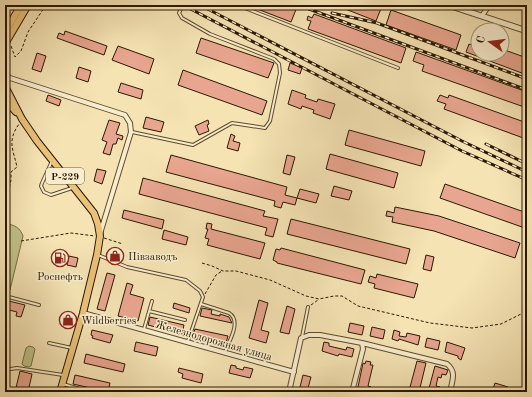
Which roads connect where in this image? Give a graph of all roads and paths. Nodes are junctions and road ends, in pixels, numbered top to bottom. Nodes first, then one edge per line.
1 (21, 5) edge
2 (28, 5) edge
3 (46, 5) edge
4 (183, 5) edge
5 (237, 5) edge
6 (448, 5) edge
7 (489, 5) edge
8 (482, 16) junction
9 (527, 30) edge
10 (5, 32) edge
11 (5, 44) edge
12 (15, 58) dead end
13 (398, 68) dead end
14 (5, 75) edge
15 (5, 86) edge
16 (5, 100) edge
17 (22, 119) junction
18 (131, 132) junction
19 (53, 160) junction
20 (74, 187) junction
21 (5, 207) edge
22 (100, 236) junction
23 (21, 241) dead end
24 (123, 244) dead end
25 (96, 255) junction
26 (202, 263) dead end
27 (222, 271) junction
28 (5, 296) edge
29 (203, 297) junction
30 (319, 300) junction
31 (152, 301) dead end
32 (201, 304) junction
33 (39, 305) dead end
34 (308, 307) joint
35 (149, 311) junction
36 (527, 311) edge
37 (83, 313) junction
38 (185, 320) dead end
39 (144, 329) junction
40 (301, 338) junction
41 (188, 342) junction
42 (362, 342) junction
43 (49, 343) dead end
44 (73, 348) junction
45 (225, 353) junction
46 (5, 368) edge
47 (294, 372) junction
48 (65, 376) junction
49 (63, 384) junction
50 (60, 392) edge
51 (90, 392) edge
52 (289, 392) edge
53 (352, 392) edge
54 (450, 392) edge

1 - 10 highway
2 - 11 highway
3 - 12 path
4 - 18 lane
5 - 13 lane
6 - 8 street
7 - 8 street
8 - 9 street
14 - 18 street
15 - 17 highway, Р-229
16 - 17 highway, Р-229
17 - 19 highway, Р-229
17 - 21 path
18 - 22 street
19 - 20 highway, Р-229
19 - 20 lane
20 - 22 highway, Р-229
22 - 23 path
22 - 24 path
22 - 25 highway, Р-229
25 - 29 lane
25 - 37 highway, Р-229
26 - 27 path
27 - 29 path
27 - 30 path
28 - 33 lane
29 - 32 lane
30 - 34 path
30 - 36 path
31 - 35 lane
32 - 41 lane
32 - 45 lane
34 - 40 lane
35 - 38 lane
35 - 39 lane
37 - 39 street, Железнодорожная улица
37 - 44 highway, Р-229
39 - 41 street, Железнодорожная улица
40 - 42 street
40 - 47 street
41 - 45 street, Железнодорожная улица
42 - 53 street
42 - 54 street
43 - 44 lane
44 - 48 highway, Р-229
45 - 47 street, Железнодорожная улица
46 - 48 lane
47 - 52 street
48 - 49 highway, Р-229
49 - 50 highway, Р-229
49 - 51 lane

